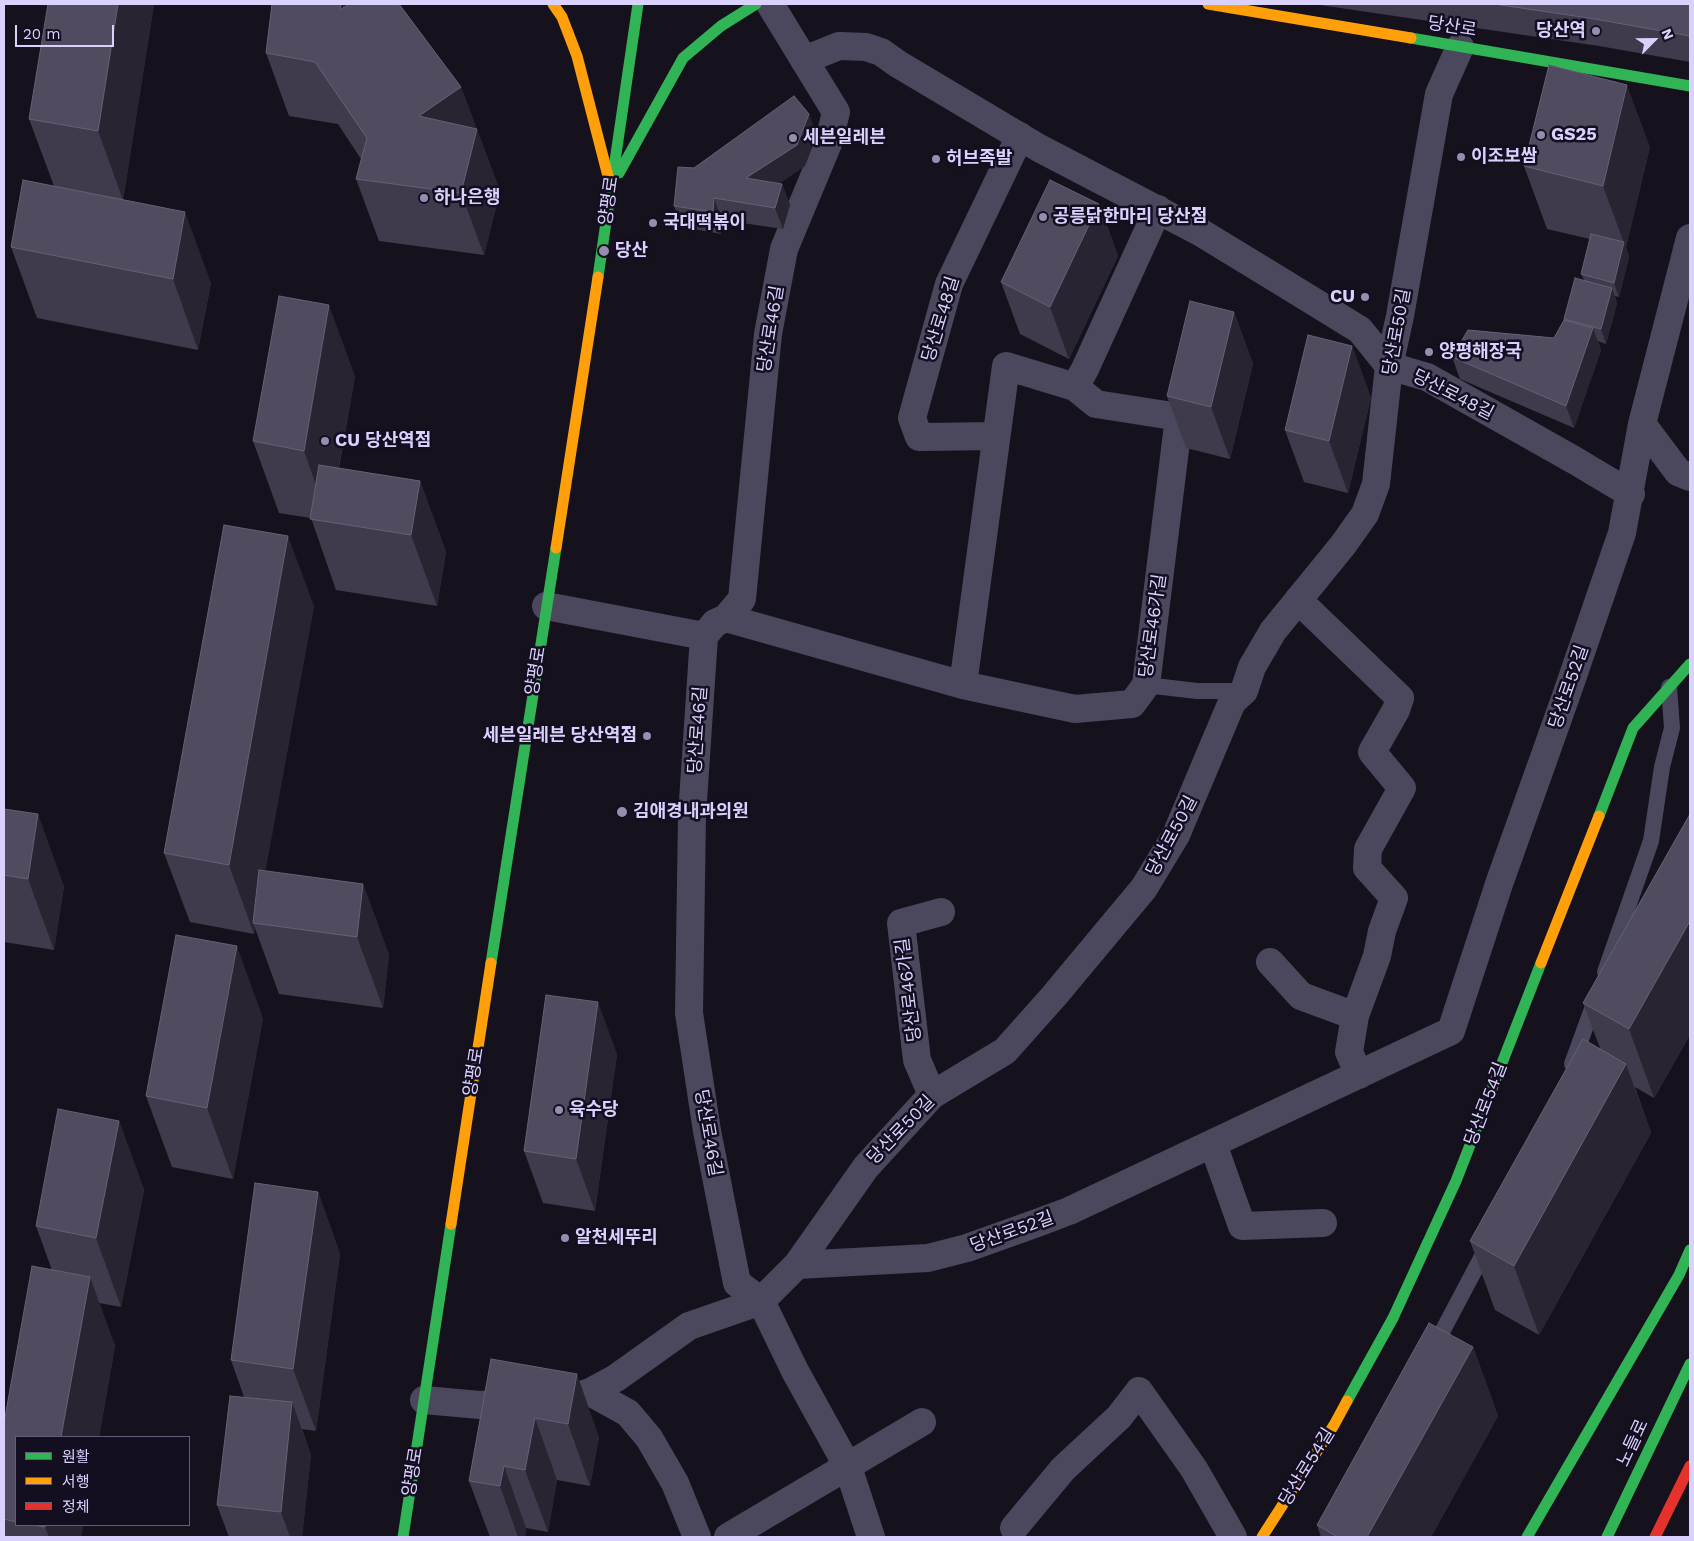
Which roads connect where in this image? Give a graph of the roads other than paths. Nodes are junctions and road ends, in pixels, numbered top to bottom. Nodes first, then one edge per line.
1 (553, 4) edge
2 (638, 4) edge
3 (756, 4) edge
4 (770, 4) edge
5 (1208, 4) edge
6 (1460, 47) junction
7 (804, 60) junction
8 (1690, 86) edge
9 (1020, 136) junction
10 (611, 188) junction
11 (1158, 209) junction
12 (1690, 238) edge
13 (1389, 366) junction
14 (1075, 387) junction
15 (1642, 424) junction
16 (996, 436) junction
17 (1690, 477) edge
18 (1630, 494) junction
19 (1298, 600) junction
20 (546, 606) junction
21 (726, 618) junction
22 (704, 636) junction
23 (1690, 664) edge
24 (963, 685) junction
25 (1146, 685) junction
26 (1669, 687) junction
27 (1244, 691) junction
28 (941, 912) dead end
29 (1270, 962) dead end
30 (1355, 1016) junction
31 (1359, 1075) junction
32 (1565, 1081) edge
33 (932, 1095) junction
34 (1213, 1144) junction
35 (1323, 1223) dead end
36 (1496, 1229) edge
37 (1690, 1250) edge
38 (797, 1265) junction
39 (761, 1301) junction
40 (1690, 1364) edge
41 (1423, 1366) edge
42 (590, 1392) junction
43 (424, 1400) junction
44 (922, 1422) dead end
45 (1690, 1466) edge
46 (848, 1467) junction
47 (1014, 1528) dead end
48 (403, 1537) edge
49 (697, 1537) edge
50 (728, 1537) edge
51 (871, 1537) edge
52 (1233, 1537) edge
53 (1262, 1537) edge
54 (1527, 1537) edge
55 (1607, 1537) edge
56 (1654, 1537) edge

1 - 10 main road
2 - 10 main road, 양평로
3 - 10 main road
4 - 7 street, 당산로46길
5 - 6 main road, 당산로
6 - 8 main road, 당산로
6 - 13 street, 당산로50길
7 - 9 street, 당산로48길
7 - 21 street, 당산로46길
9 - 11 street, 당산로48길
9 - 16 street, 당산로48길
10 - 20 main road, 양평로
11 - 13 street, 당산로48길
11 - 14 street
12 - 15 street, 당산로52길
13 - 18 street, 당산로48길
13 - 19 street, 당산로50길
14 - 16 street
14 - 25 street, 당산로46가길
15 - 17 street
15 - 18 street, 당산로52길
16 - 24 street
18 - 31 street, 당산로52길
19 - 27 street, 당산로50길
19 - 30 street
20 - 22 street
20 - 43 main road, 양평로
21 - 22 street, 당산로46길
21 - 24 street, 당산로46가길
22 - 39 street, 당산로46길
23 - 26 main road, 당산로54길
24 - 25 street, 당산로46가길
25 - 27 lane
26 - 32 lane
26 - 53 main road, 당산로54길
27 - 33 street, 당산로50길
28 - 33 street, 당산로46가길
29 - 30 street
30 - 31 street
31 - 34 street, 당산로52길
33 - 38 street, 당산로50길
34 - 35 street
34 - 38 street, 당산로52길
36 - 41 lane
37 - 54 main road
38 - 39 street, 당산로50길
39 - 42 street, 당산로50길
39 - 46 street, 당산로46길
40 - 55 main road, 노들로
42 - 43 street, 당산로50길
42 - 49 street
43 - 48 main road, 양평로
44 - 46 street
45 - 56 main road
46 - 50 street
46 - 51 street, 당산로46길
47 - 52 street

